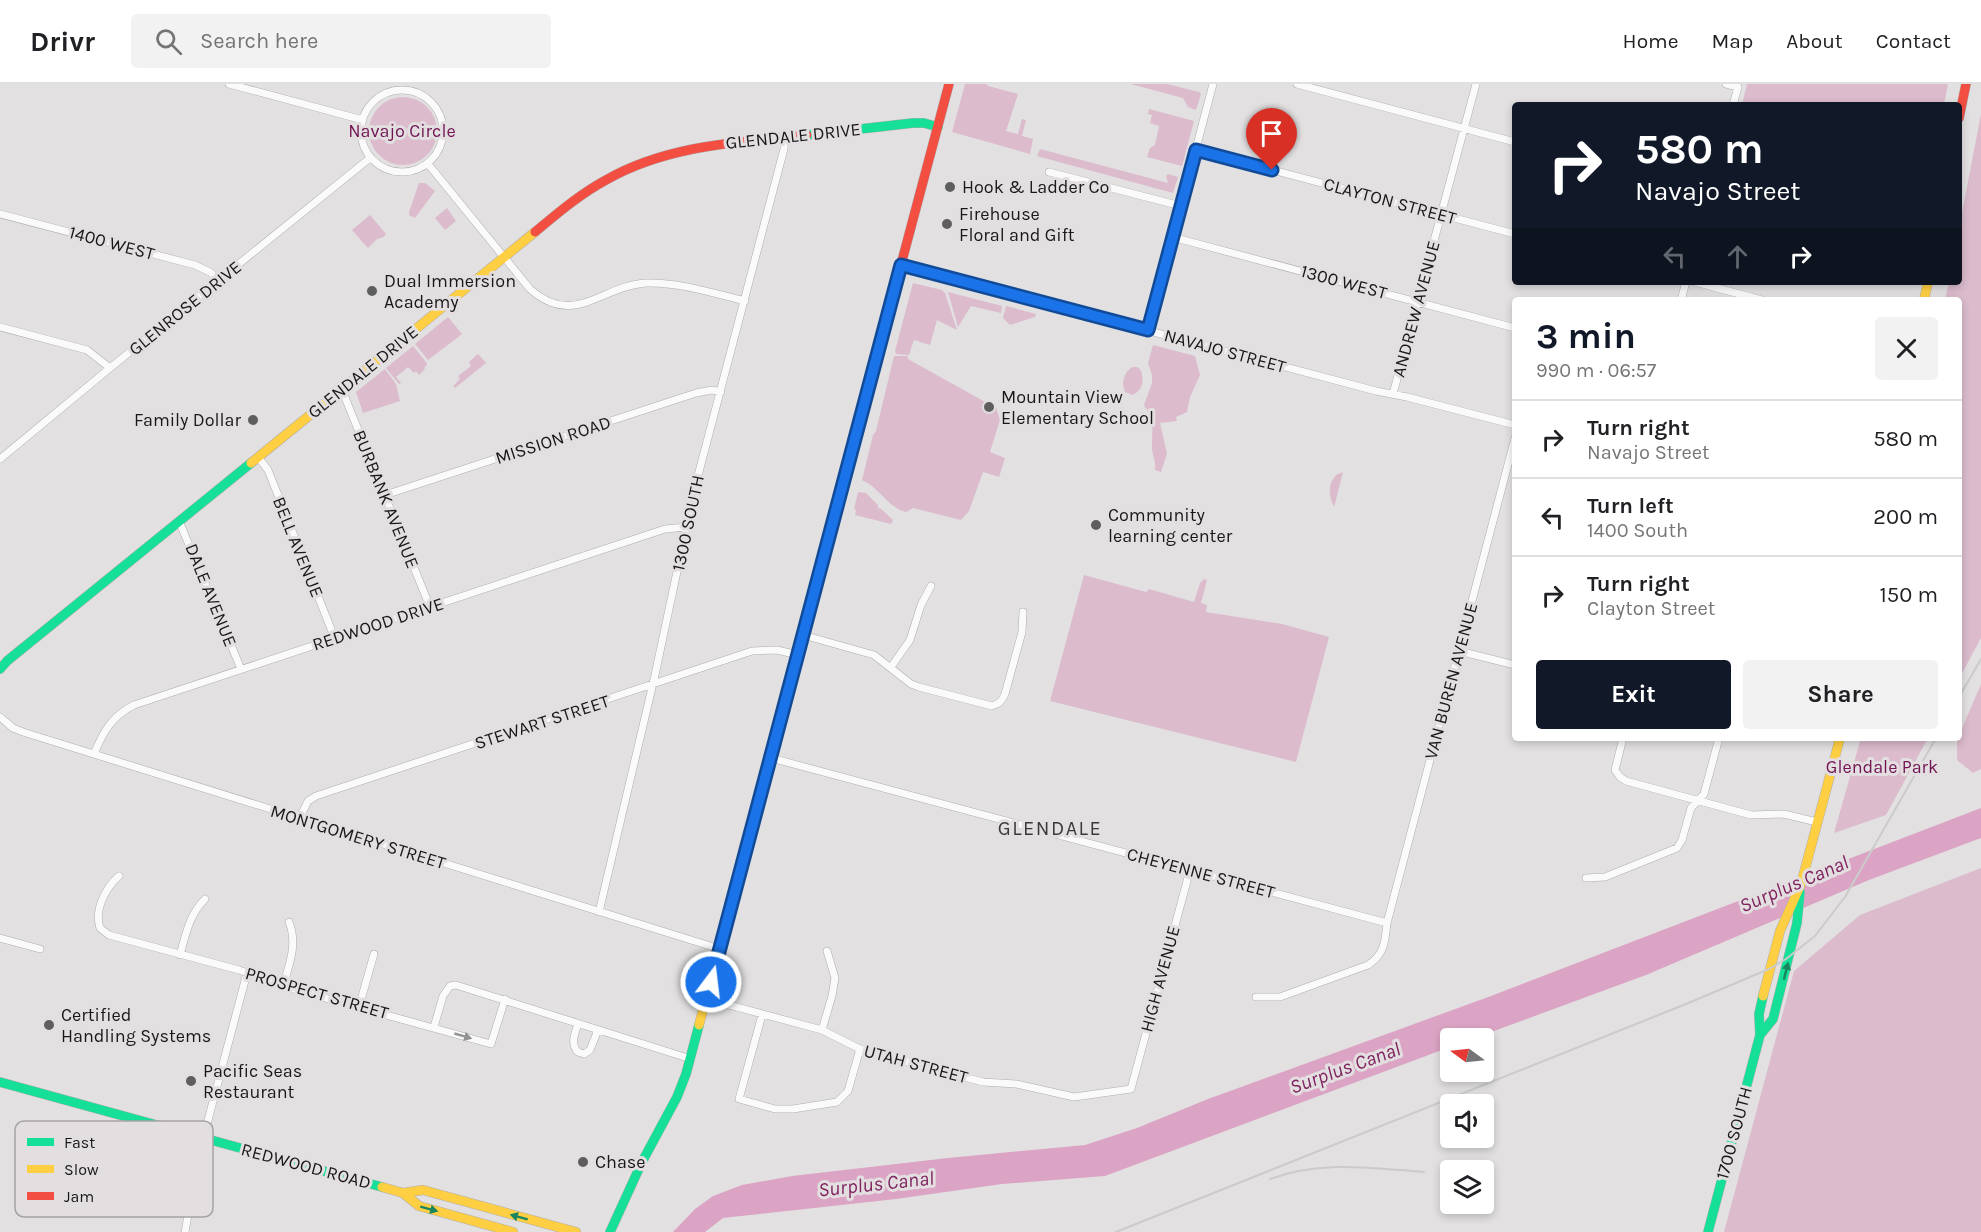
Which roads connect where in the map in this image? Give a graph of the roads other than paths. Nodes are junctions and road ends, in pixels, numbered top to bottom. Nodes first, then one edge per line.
1 (228, 84) edge
2 (949, 84) edge
3 (1213, 84) edge
4 (1297, 84) edge
5 (1476, 84) edge
6 (1726, 84) edge
7 (1966, 84) edge
8 (414, 88) edge
9 (1734, 102) edge
10 (1962, 103) edge
11 (363, 120) junction
12 (938, 127) junction
13 (1464, 128) junction
14 (785, 137) junction
15 (1512, 141) edge
16 (1196, 150) junction
17 (370, 158) junction
18 (428, 164) junction
19 (1049, 172) dead end
20 (1181, 206) junction
21 (0, 213) edge
22 (1441, 215) junction
23 (1512, 233) edge
24 (1172, 237) junction
25 (505, 256) junction
26 (901, 265) junction
27 (219, 281) junction
28 (1706, 285) edge
29 (1751, 297) edge
30 (745, 301) junction
31 (1418, 302) junction
32 (0, 327) edge
33 (1512, 327) edge
34 (1148, 330) junction
35 (110, 368) junction
36 (342, 390) junction
37 (721, 392) junction
38 (1393, 394) junction
39 (1512, 424) edge
40 (0, 448) edge
41 (1512, 449) edge
42 (7, 453) junction
43 (258, 457) junction
44 (0, 459) edge
45 (385, 495) junction
46 (179, 521) junction
47 (687, 527) junction
48 (931, 586) dead end
49 (430, 607) junction
50 (1023, 612) dead end
51 (803, 635) junction
52 (335, 639) junction
53 (1459, 651) junction
54 (798, 655) junction
55 (1512, 664) edge
56 (891, 667) junction
57 (0, 669) edge
58 (241, 669) junction
59 (652, 685) junction
60 (0, 717) edge
61 (1622, 741) edge
62 (1718, 741) edge
63 (1839, 741) edge
64 (94, 754) junction
65 (771, 758) junction
66 (1698, 801) junction
67 (299, 819) junction
68 (1817, 822) junction
69 (1190, 870) junction
70 (119, 876) dead end
71 (1586, 878) dead end
72 (1801, 884) junction
73 (205, 899) dead end
74 (599, 912) junction
75 (289, 922) dead end
76 (1387, 923) junction
77 (0, 939) edge
78 (40, 949) dead end
79 (720, 949) junction
80 (827, 951) dead end
81 (374, 954) dead end
82 (180, 955) junction
83 (247, 973) junction
84 (283, 986) junction
85 (1256, 997) dead end
86 (505, 999) junction
87 (707, 999) junction
88 (359, 1007) junction
89 (762, 1015) junction
90 (578, 1024) junction
91 (434, 1027) junction
92 (598, 1030) junction
93 (822, 1030) junction
94 (1760, 1035) junction
95 (860, 1049) junction
96 (691, 1059) junction
97 (0, 1082) edge
98 (1131, 1089) joint
99 (144, 1121) edge
100 (207, 1121) edge
101 (213, 1140) edge
102 (403, 1193) junction
103 (188, 1217) edge
104 (185, 1232) edge
105 (513, 1232) edge
106 (576, 1232) edge
107 (610, 1232) edge
108 (1708, 1232) edge

1 - 11 street
2 - 12 main road
3 - 16 street
4 - 13 street
5 - 13 street, ANDREW AVENUE
6 - 9 street
7 - 10 main road
8 - 11 street
8 - 18 street
11 - 17 street
12 - 14 main road, GLENDALE DRIVE
12 - 26 main road
13 - 15 street
13 - 22 street, ANDREW AVENUE
14 - 25 main road, GLENDALE DRIVE
14 - 30 street, 1300 SOUTH
16 - 20 street
16 - 22 street, CLAYTON STREET
17 - 18 street
17 - 27 street, GLENROSE DRIVE
18 - 25 street
19 - 20 street
20 - 24 street
21 - 27 street, 1400 WEST
22 - 23 street, CLAYTON STREET
22 - 31 street, ANDREW AVENUE
24 - 31 street, 1300 WEST
24 - 34 street
25 - 30 street
25 - 36 main road, GLENDALE DRIVE
26 - 34 street, NAVAJO STREET
26 - 51 main road
27 - 35 street, GLENROSE DRIVE
28 - 29 street
30 - 37 street, 1300 SOUTH
31 - 33 street, 1300 WEST
31 - 38 street, ANDREW AVENUE
32 - 35 street
34 - 38 street, NAVAJO STREET
35 - 42 street, GLENROSE DRIVE
36 - 43 main road, GLENDALE DRIVE
36 - 45 street, BURBANK AVENUE
37 - 45 street, MISSION ROAD
37 - 47 street, 1300 SOUTH
38 - 39 street, NAVAJO STREET
40 - 42 street
41 - 53 street, VAN BUREN AVENUE
42 - 44 street, GLENROSE DRIVE
43 - 46 main road, GLENDALE DRIVE
43 - 52 street, BELL AVENUE
45 - 49 street, BURBANK AVENUE
46 - 57 main road, GLENDALE DRIVE
46 - 58 street, DALE AVENUE
47 - 49 street, REDWOOD DRIVE
47 - 59 street, 1300 SOUTH
48 - 56 street
49 - 52 street, REDWOOD DRIVE
50 - 56 street
51 - 54 main road
51 - 56 street
52 - 58 street, REDWOOD DRIVE
53 - 55 street
53 - 76 street, VAN BUREN AVENUE
54 - 59 street, STEWART STREET
54 - 65 main road
58 - 64 street, REDWOOD DRIVE
59 - 67 street, STEWART STREET
59 - 74 street, 1300 SOUTH
60 - 64 street, MONTGOMERY STREET
61 - 66 street
62 - 66 street
63 - 68 main road, 1700 SOUTH
64 - 67 street, MONTGOMERY STREET
65 - 69 street, CHEYENNE STREET
65 - 79 main road
66 - 68 street
66 - 71 street
67 - 74 street, MONTGOMERY STREET
68 - 72 main road, 1700 SOUTH
69 - 76 street, CHEYENNE STREET
69 - 98 street, HIGH AVENUE
70 - 82 street, PROSPECT STREET
72 - 94 main road, 1700 SOUTH
94 -> 72 main road, 1700 SOUTH
73 - 82 street
74 - 79 street, MONTGOMERY STREET
75 - 84 street
76 - 85 street, VAN BUREN AVENUE
77 - 78 street
79 - 87 main road
80 - 93 street
81 - 88 street
82 - 83 street, PROSPECT STREET
83 - 84 street, PROSPECT STREET
83 - 100 street
84 - 88 street, PROSPECT STREET
86 - 90 street
86 - 91 street
91 -> 86 street, PROSPECT STREET
87 - 89 street, UTAH STREET
87 - 96 main road
88 - 91 street, PROSPECT STREET
89 - 93 street, UTAH STREET
89 - 95 street
90 - 92 street
90 - 92 street
92 - 96 street
93 - 95 street, UTAH STREET
94 - 108 main road, 1700 SOUTH
95 - 98 street, UTAH STREET
96 - 107 main road
97 - 99 main road, REDWOOD ROAD
101 - 102 main road, REDWOOD ROAD
102 -> 105 main road, REDWOOD ROAD
106 -> 102 main road, REDWOOD ROAD
103 - 104 street

